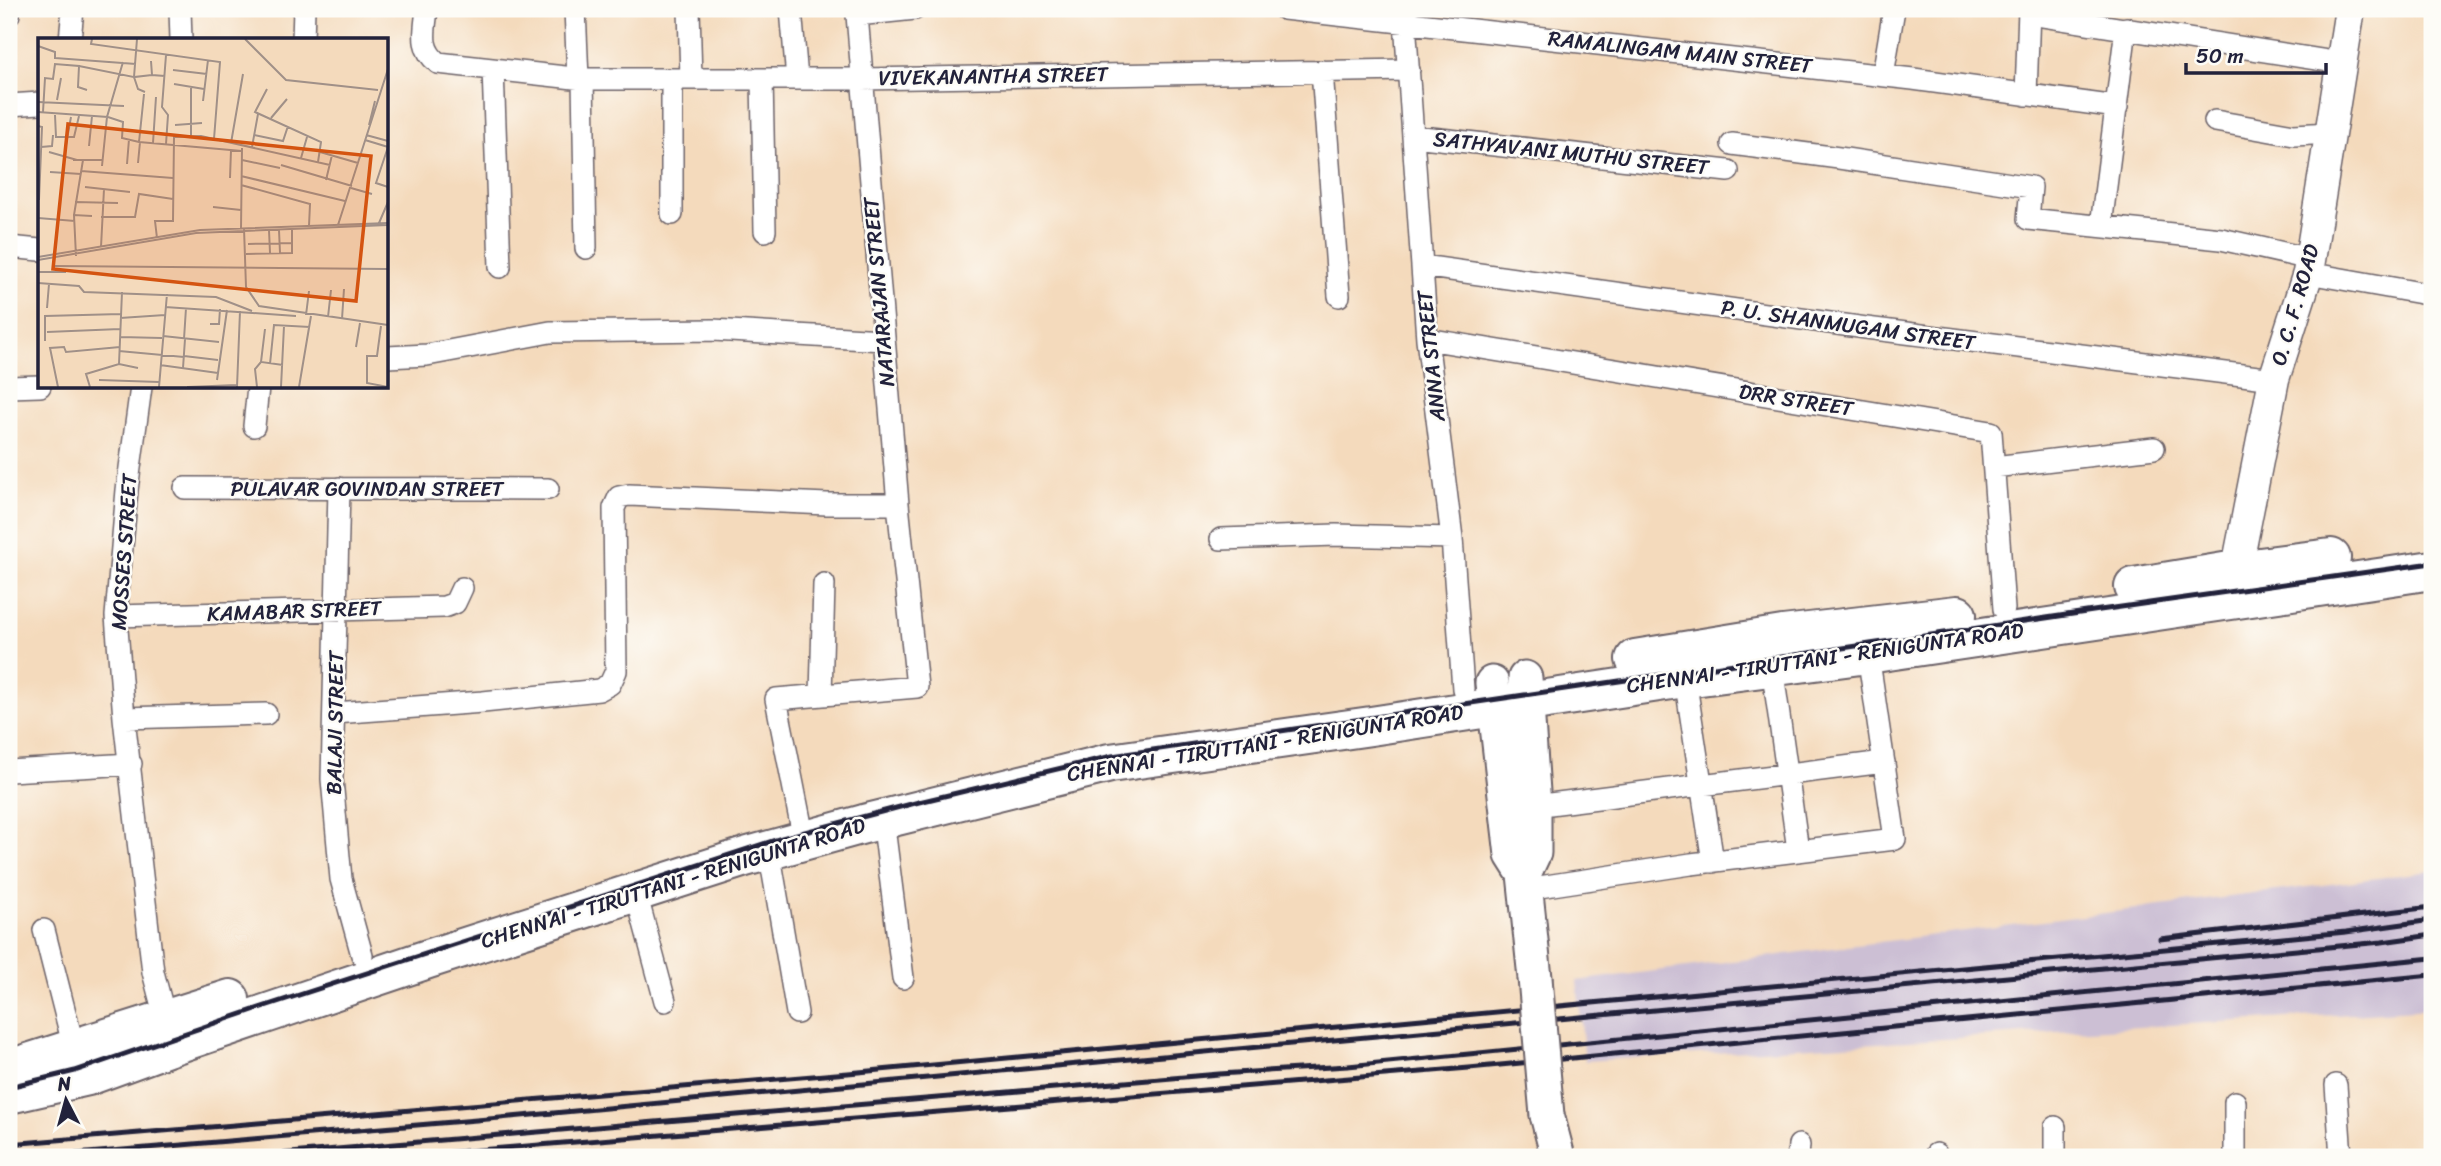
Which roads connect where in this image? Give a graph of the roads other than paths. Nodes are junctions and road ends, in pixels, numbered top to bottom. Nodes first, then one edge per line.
1 (73, 9) edge
2 (180, 9) edge
3 (304, 9) edge
4 (428, 9) edge
5 (575, 9) edge
6 (689, 9) edge
7 (792, 9) edge
8 (915, 9) edge
9 (1284, 9) edge
10 (1894, 9) edge
11 (2350, 9) edge
12 (1309, 10) edge
13 (2029, 11) edge
14 (1481, 19) edge
15 (1405, 21) junction
16 (2126, 29) junction
17 (70, 38) edge
18 (181, 38) edge
19 (303, 38) edge
20 (2341, 63) junction
21 (493, 69) junction
22 (1409, 69) junction
23 (1322, 71) junction
24 (1883, 75) junction
25 (580, 79) junction
26 (682, 79) junction
27 (762, 79) junction
28 (797, 79) junction
29 (861, 79) junction
30 (2026, 94) junction
31 (38, 103) edge
32 (9, 104) edge
33 (2117, 107) junction
34 (2215, 121) dead end
35 (2330, 133) junction
36 (1413, 136) junction
37 (1732, 144) dead end
38 (1728, 171) dead end
39 (672, 214) dead end
40 (2101, 226) junction
41 (765, 231) dead end
42 (9, 247) edge
43 (586, 248) dead end
44 (38, 250) edge
45 (1422, 266) junction
46 (2309, 266) junction
47 (500, 267) dead end
48 (2432, 295) edge
49 (1339, 296) dead end
50 (883, 340) junction
51 (1427, 340) junction
52 (388, 357) edge
53 (2274, 379) junction
54 (38, 386) edge
55 (9, 387) edge
56 (141, 388) edge
57 (258, 388) edge
58 (254, 426) dead end
59 (2154, 447) dead end
60 (1994, 467) junction
61 (185, 488) dead end
62 (339, 488) junction
63 (548, 489) dead end
64 (898, 504) junction
65 (1452, 538) junction
66 (1221, 539) dead end
67 (2432, 545) edge
68 (2432, 570) edge
69 (824, 584) dead end
70 (2234, 584) junction
71 (462, 588) dead end
72 (337, 609) junction
73 (2004, 609) junction
74 (116, 616) junction
75 (1868, 654) junction
76 (1705, 666) junction
77 (1772, 666) junction
78 (1501, 692) junction
79 (821, 695) junction
80 (335, 713) junction
81 (266, 714) dead end
82 (124, 718) junction
83 (1884, 762) junction
84 (131, 764) junction
85 (9, 771) edge
86 (1789, 774) junction
87 (1700, 785) junction
88 (1534, 806) junction
89 (883, 819) junction
90 (791, 835) junction
91 (1798, 850) junction
92 (1713, 862) junction
93 (1525, 882) junction
94 (636, 893) junction
95 (44, 930) dead end
96 (362, 956) junction
97 (903, 978) dead end
98 (665, 1001) dead end
99 (797, 1013) dead end
100 (169, 1032) junction
101 (74, 1048) junction
102 (9, 1069) edge
103 (2336, 1085) dead end
104 (9, 1094) edge
105 (2235, 1102) dead end
106 (2055, 1127) dead end
107 (1558, 1157) edge
108 (2055, 1157) edge
109 (2235, 1157) edge
110 (2341, 1157) edge

1 - 17 street
2 - 18 street
3 - 19 street
4 - 21 street, VIVEKANANTHA STREET
5 - 25 street
6 - 26 street
7 - 28 street
8 - 29 street
9 - 12 street
10 - 24 street
11 - 20 street, O. C. F. ROAD
12 - 15 street
13 - 16 street
13 - 30 street
14 - 15 street, RAMALINGAM MAIN STREET
14 - 24 street, RAMALINGAM MAIN STREET
15 - 22 street, ANNA STREET
16 - 20 street
16 - 33 street
20 - 35 street, O. C. F. ROAD
21 - 25 street, VIVEKANANTHA STREET
21 - 47 street
22 - 23 street, VIVEKANANTHA STREET
22 - 36 street, ANNA STREET
23 - 29 street, VIVEKANANTHA STREET
23 - 49 street
24 - 30 street, RAMALINGAM MAIN STREET
25 - 26 street, VIVEKANANTHA STREET
25 - 43 street
26 - 27 street, VIVEKANANTHA STREET
26 - 39 street
27 - 28 street, VIVEKANANTHA STREET
27 - 41 street
28 - 29 street, VIVEKANANTHA STREET
29 - 50 street, NATARAJAN STREET
30 - 33 street
31 - 32 street
33 - 40 street
34 - 35 street
35 - 46 street, O. C. F. ROAD
36 - 38 street, SATHYAVANI MUTHU STREET
36 - 45 street, ANNA STREET
37 - 40 street
40 - 46 street
42 - 44 street
45 - 51 street, ANNA STREET
45 - 53 street, P. U. SHANMUGAM STREET
46 - 48 street
46 - 53 street, O. C. F. ROAD
50 - 52 street
50 - 64 street, NATARAJAN STREET
51 - 60 street, DRR STREET
51 - 65 street, ANNA STREET
53 - 70 street, O. C. F. ROAD
54 - 55 street
56 - 74 street, MOSSES STREET
57 - 58 street
59 - 60 street
60 - 73 street, DRR STREET
61 - 62 street, PULAVAR GOVINDAN STREET
62 - 63 street, PULAVAR GOVINDAN STREET
62 - 72 street, BALAJI STREET
64 - 79 street, NATARAJAN STREET
64 - 80 street
65 - 66 street
65 - 78 street, ANNA STREET
67 - 70 highway, CHENNAI - TIRUTTANI - RENIGUNTA ROAD
68 - 70 highway, CHENNAI - TIRUTTANI - RENIGUNTA ROAD
69 - 79 street
70 - 73 highway, CHENNAI - TIRUTTANI - RENIGUNTA ROAD
70 - 75 highway, CHENNAI - TIRUTTANI - RENIGUNTA ROAD
71 - 72 street, KAMABAR STREET
72 - 74 street, KAMABAR STREET
72 - 80 street, BALAJI STREET
73 - 76 highway, CHENNAI - TIRUTTANI - RENIGUNTA ROAD
74 - 82 street, MOSSES STREET
75 - 77 highway, CHENNAI - TIRUTTANI - RENIGUNTA ROAD
75 - 83 street
76 - 77 highway, CHENNAI - TIRUTTANI - RENIGUNTA ROAD
76 - 78 highway, CHENNAI - TIRUTTANI - RENIGUNTA ROAD
76 - 87 street
77 - 86 street
78 - 88 main road
78 - 89 highway, CHENNAI - TIRUTTANI - RENIGUNTA ROAD
78 - 90 highway, CHENNAI - TIRUTTANI - RENIGUNTA ROAD
78 - 93 main road
79 - 90 street
80 - 96 street, BALAJI STREET
81 - 82 street
82 - 84 street, MOSSES STREET
83 - 86 street
83 - 91 street
84 - 85 street
84 - 100 street, MOSSES STREET
86 - 87 street
86 - 91 street
87 - 88 street
87 - 92 street
88 - 93 main road
89 - 90 highway, CHENNAI - TIRUTTANI - RENIGUNTA ROAD
89 - 97 street
90 - 94 highway, CHENNAI - TIRUTTANI - RENIGUNTA ROAD
90 - 96 highway, CHENNAI - TIRUTTANI - RENIGUNTA ROAD
90 - 99 street
91 - 92 street
92 - 93 street
93 - 107 main road, bridge
94 - 98 street
94 - 100 highway, CHENNAI - TIRUTTANI - RENIGUNTA ROAD
95 - 101 street
96 - 100 highway, CHENNAI - TIRUTTANI - RENIGUNTA ROAD
100 - 101 highway, CHENNAI - TIRUTTANI - RENIGUNTA ROAD
100 - 104 highway, CHENNAI - TIRUTTANI - RENIGUNTA ROAD
101 - 102 highway, CHENNAI - TIRUTTANI - RENIGUNTA ROAD
103 - 110 street
105 - 109 street
106 - 108 street

